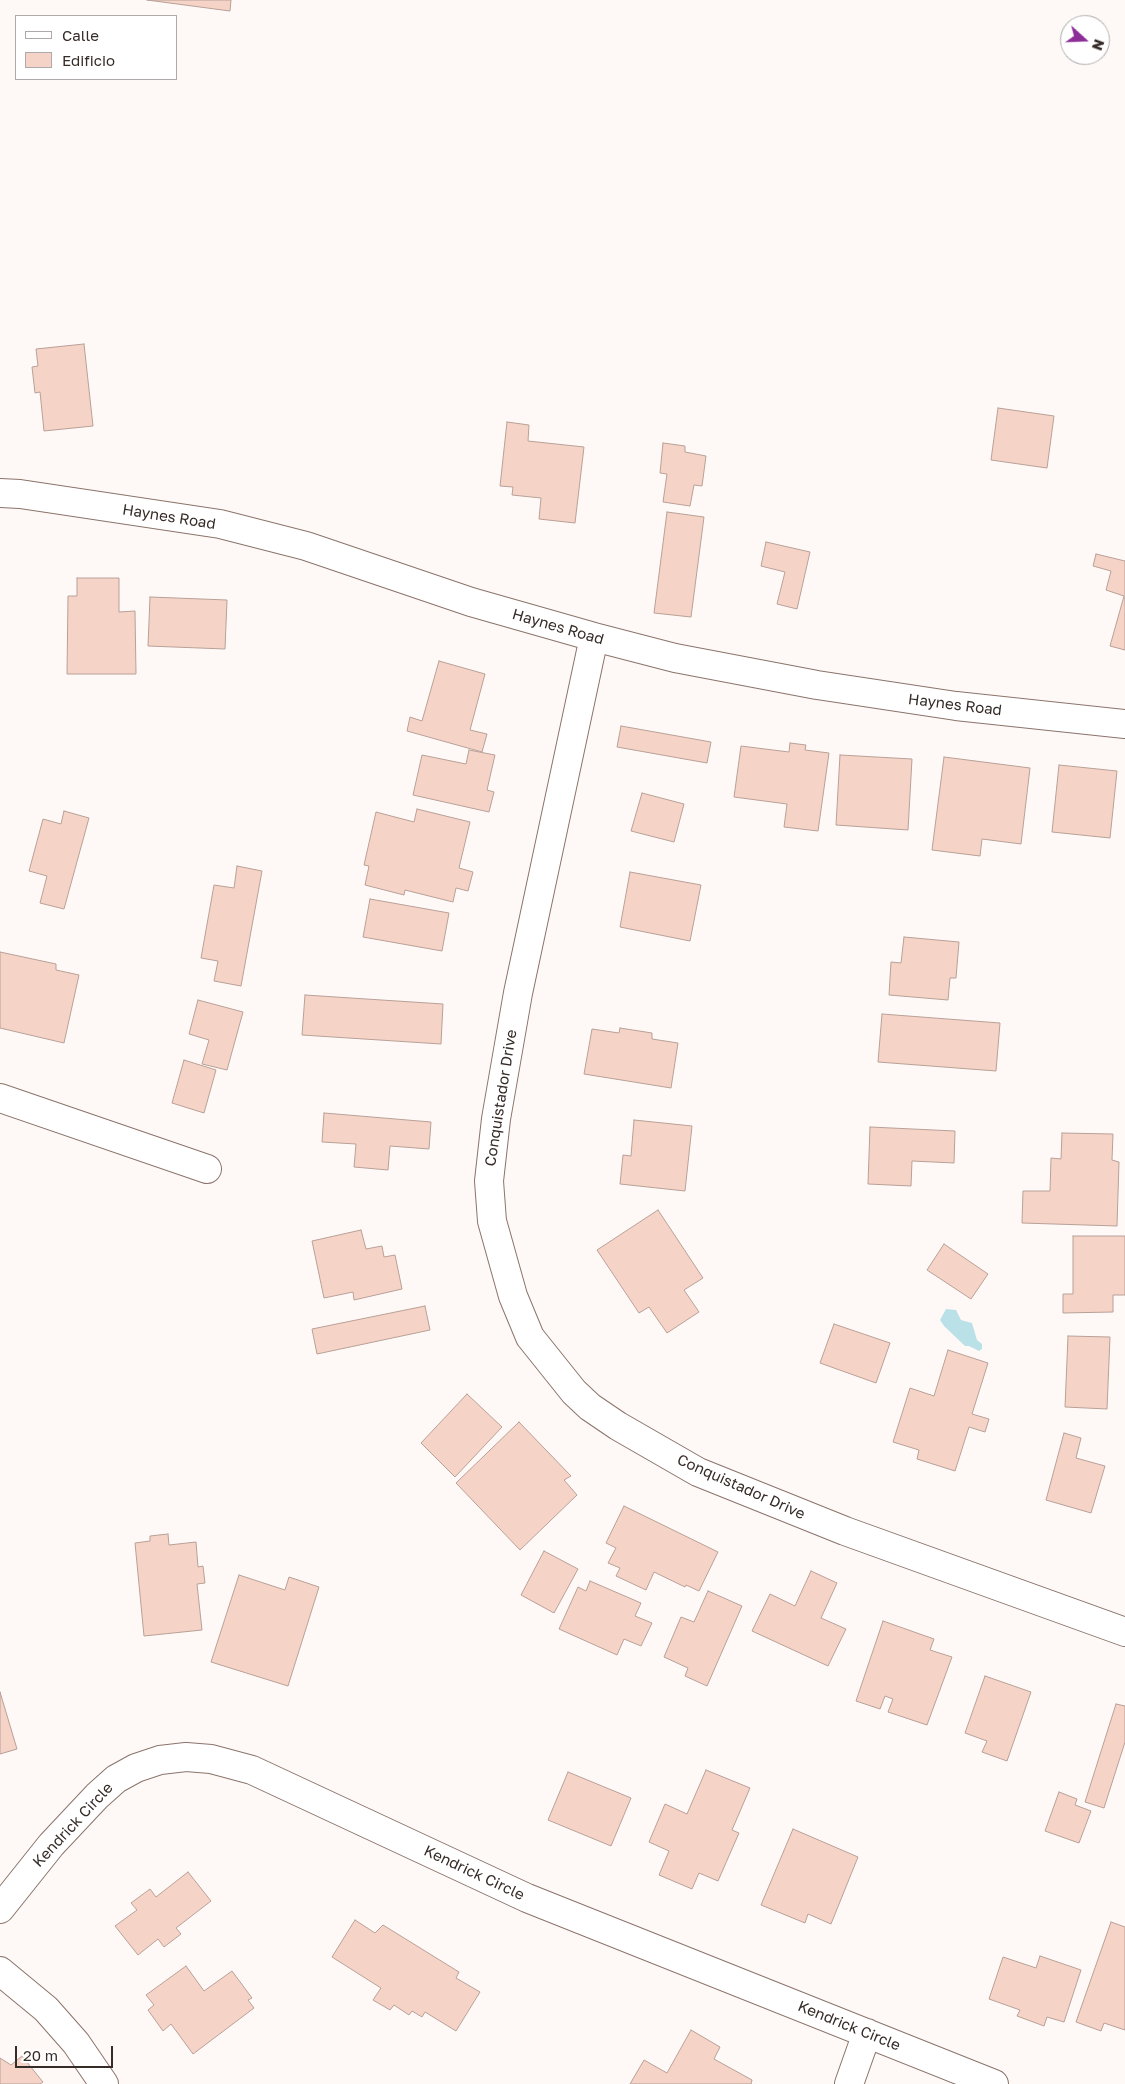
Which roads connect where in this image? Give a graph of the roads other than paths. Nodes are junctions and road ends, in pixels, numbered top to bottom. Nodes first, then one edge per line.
1 (0, 493) edge
2 (594, 637) junction
3 (1125, 724) edge
4 (0, 1098) edge
5 (207, 1170) dead end
6 (1125, 1632) edge
7 (0, 1908) edge
8 (0, 1971) edge
9 (867, 2034) junction
10 (104, 2084) edge
11 (849, 2084) edge
12 (994, 2084) edge

1 - 2 street, Haynes Road
2 - 3 street, Haynes Road
2 - 6 street, Conquistador Drive
4 - 5 street
7 - 9 street, Kendrick Circle
8 - 10 street
9 - 11 street
9 - 12 street, Kendrick Circle

